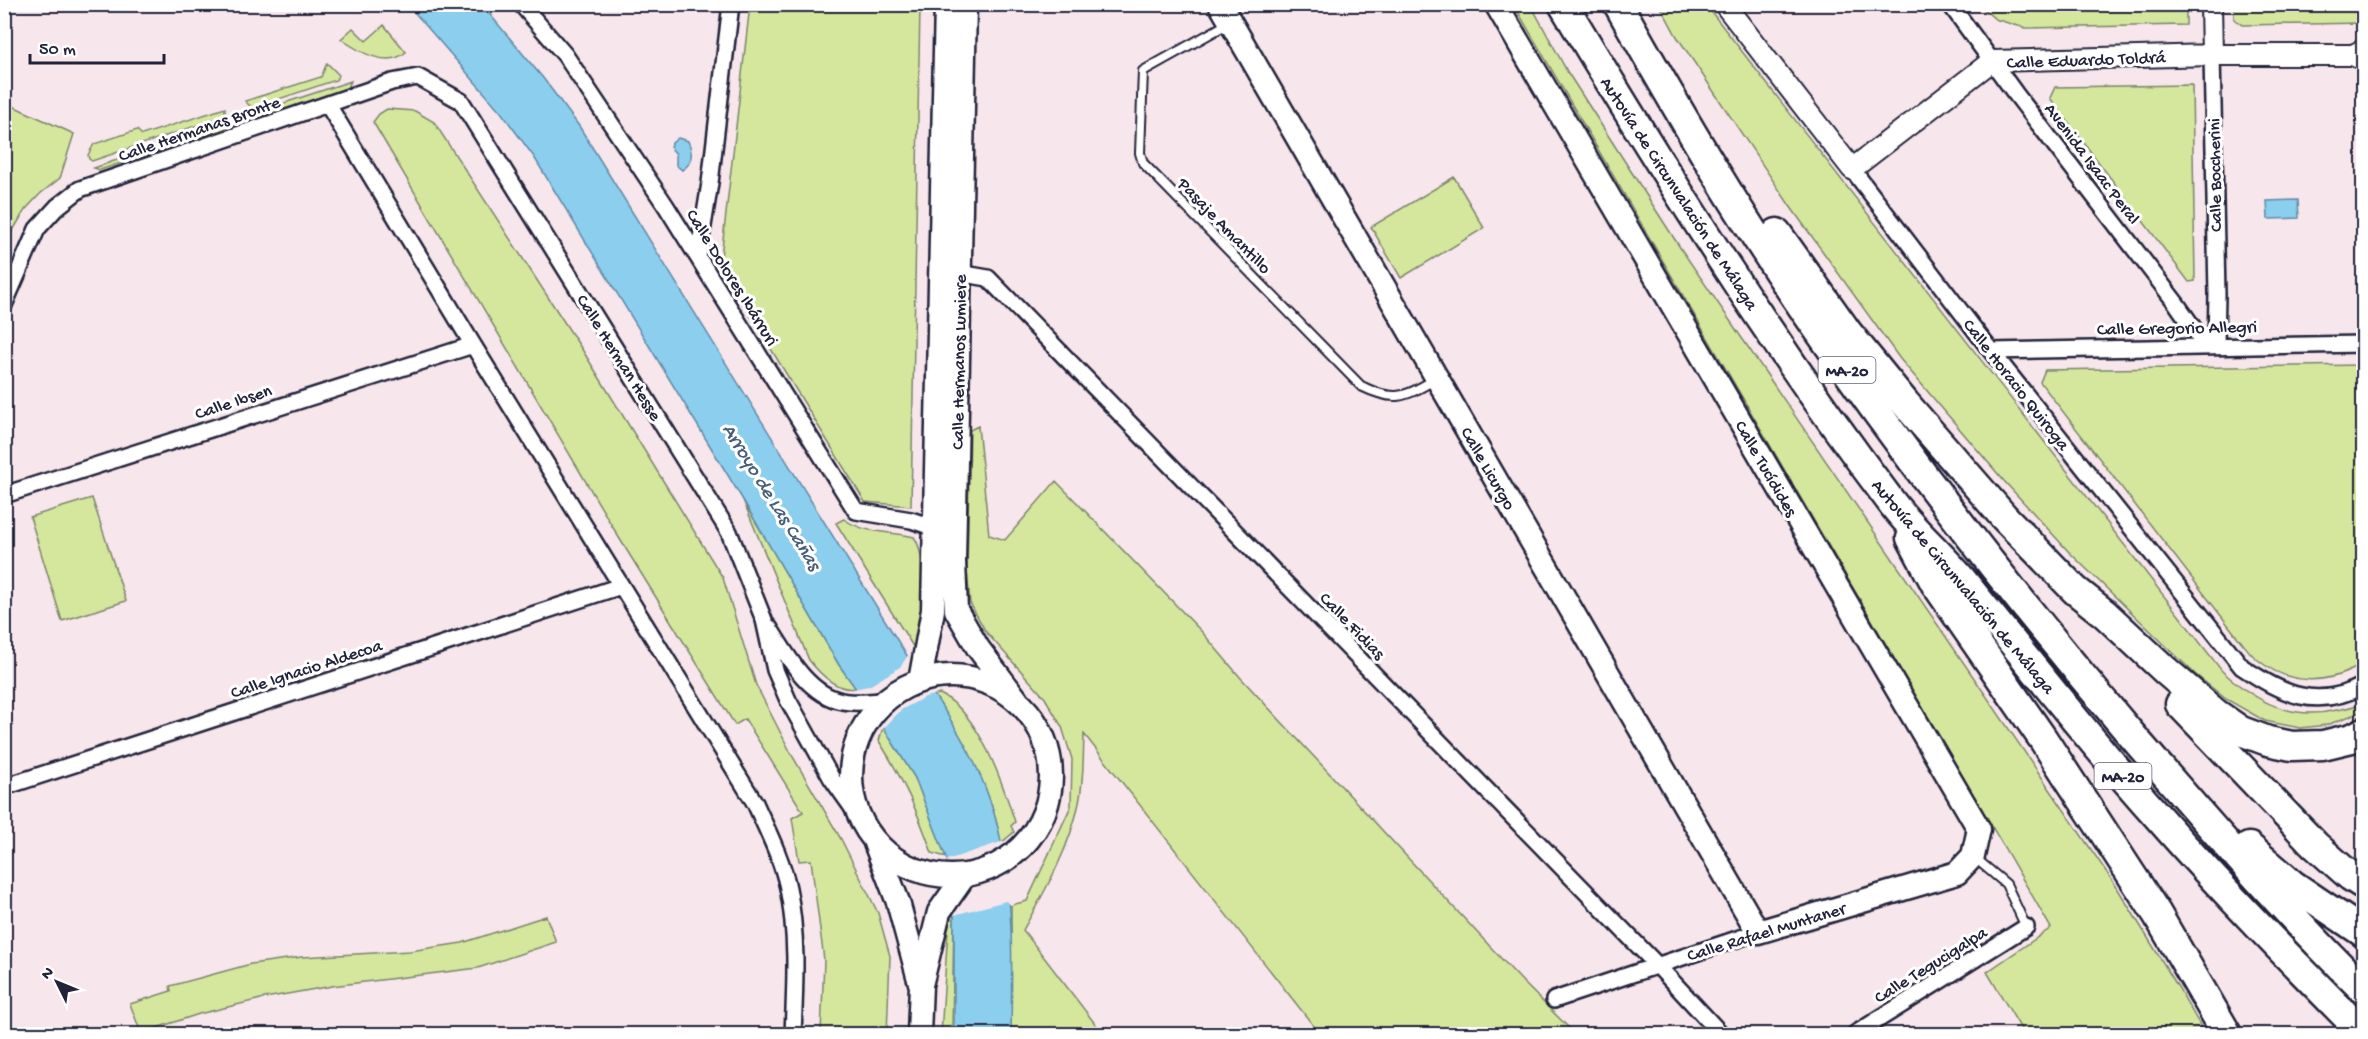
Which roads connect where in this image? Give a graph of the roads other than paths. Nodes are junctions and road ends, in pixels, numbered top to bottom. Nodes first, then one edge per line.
1 (521, 4) edge
2 (731, 4) edge
3 (946, 4) edge
4 (965, 4) edge
5 (1496, 4) edge
6 (1563, 4) edge
7 (1618, 4) edge
8 (1724, 4) edge
9 (1950, 4) edge
10 (2211, 4) edge
11 (1225, 13) edge
12 (2212, 55) junction
13 (2361, 55) edge
14 (1992, 62) junction
15 (1652, 66) junction
16 (461, 101) joint
17 (328, 105) junction
18 (1852, 169) junction
19 (698, 257) junction
20 (950, 272) junction
21 (4, 305) edge
22 (2364, 344) edge
23 (472, 345) junction
24 (2211, 346) junction
25 (1990, 351) junction
26 (1437, 378) junction
27 (4, 495) edge
28 (1895, 507) junction
29 (935, 528) junction
30 (621, 586) junction
31 (2074, 590) junction
32 (764, 620) junction
33 (925, 675) junction
34 (2357, 689) edge
35 (1017, 700) junction
36 (871, 706) junction
37 (2364, 732) edge
38 (4, 787) edge
39 (2192, 805) junction
40 (870, 833) junction
41 (1973, 856) junction
42 (955, 881) junction
43 (2364, 885) edge
44 (2026, 927) joint
45 (1758, 933) junction
46 (2364, 933) edge
47 (1657, 965) junction
48 (921, 985) junction
49 (2364, 990) edge
50 (1554, 1000) dead end
51 (2364, 1034) edge
52 (793, 1035) edge
53 (919, 1035) edge
54 (1721, 1035) edge
55 (1855, 1035) edge
56 (2227, 1035) edge

1 - 19 street, Calle Dolores Ibárruri
2 - 19 street
3 - 20 main road, Calle Hermanos Lumiere
4 - 20 main road, Calle Hermanos Lumiere
5 - 41 main road, Calle Tucídides
6 - 28 highway, Autovía de Circunvalación de Málaga / MA-20
7 - 15 highway, Autovía de Circunvalación de Málaga / MA-20
8 - 18 street, Calle Horacio Quiroga
9 - 14 street, Avenida Isaac Peral
10 - 12 street, Calle Boccherini
11 - 26 main road, Calle Licurgo
11 - 26 lane, Pasaje Amantillo
12 - 13 street, Calle Eduardo Toldrá
12 - 14 street, Calle Eduardo Toldrá
12 - 24 street, Calle Boccherini
14 - 18 street, Calle Eduardo Toldrá
14 - 24 street, Avenida Isaac Peral
15 - 31 highway
15 - 39 highway, Autovía de Circunvalación de Málaga / MA-20
16 - 17 street, Calle Hermanas Bronte
16 - 32 street, Calle Herman Hesse
17 - 21 street, Calle Hermanas Bronte
17 - 23 street
18 - 25 street, Calle Horacio Quiroga
19 - 29 street, Calle Dolores Ibárruri
20 - 29 main road, Calle Hermanos Lumiere
20 - 35 main road, Calle Hermanos Lumiere
20 - 47 street, Calle Fidias
22 - 24 street, Calle Gregorio Allegri
23 - 27 street, Calle Ibsen
23 - 30 street
24 - 25 street, Calle Gregorio Allegri
25 - 34 street, Calle Horacio Quiroga
26 - 45 main road, Calle Licurgo
28 - 51 highway, Autovía de Circunvalación de Málaga / MA-20
28 - 56 highway
29 - 33 main road, Calle Hermanos Lumiere
30 - 38 street, Calle Ignacio Aldecoa
30 - 52 street
31 - 37 highway
31 - 43 highway
32 - 36 street, Calle Herman Hesse
32 - 40 street, Calle Herman Hesse
33 - 35 main road
33 - 36 main road
35 - 42 main road
36 - 40 main road
39 - 46 highway
39 - 49 highway, Autovía de Circunvalación de Málaga / MA-20
40 - 42 main road
40 - 48 main road, Calle Herman Hesse
41 - 44 lane
41 - 45 main road, Calle Rafael Muntaner
42 - 48 main road, Calle Herman Hesse
44 - 55 street, Calle Tegucigalpa
45 - 47 street, Calle Rafael Muntaner
47 - 50 street, Calle Rafael Muntaner
47 - 54 street, Calle Fidias
48 - 53 main road, Calle Herman Hesse

